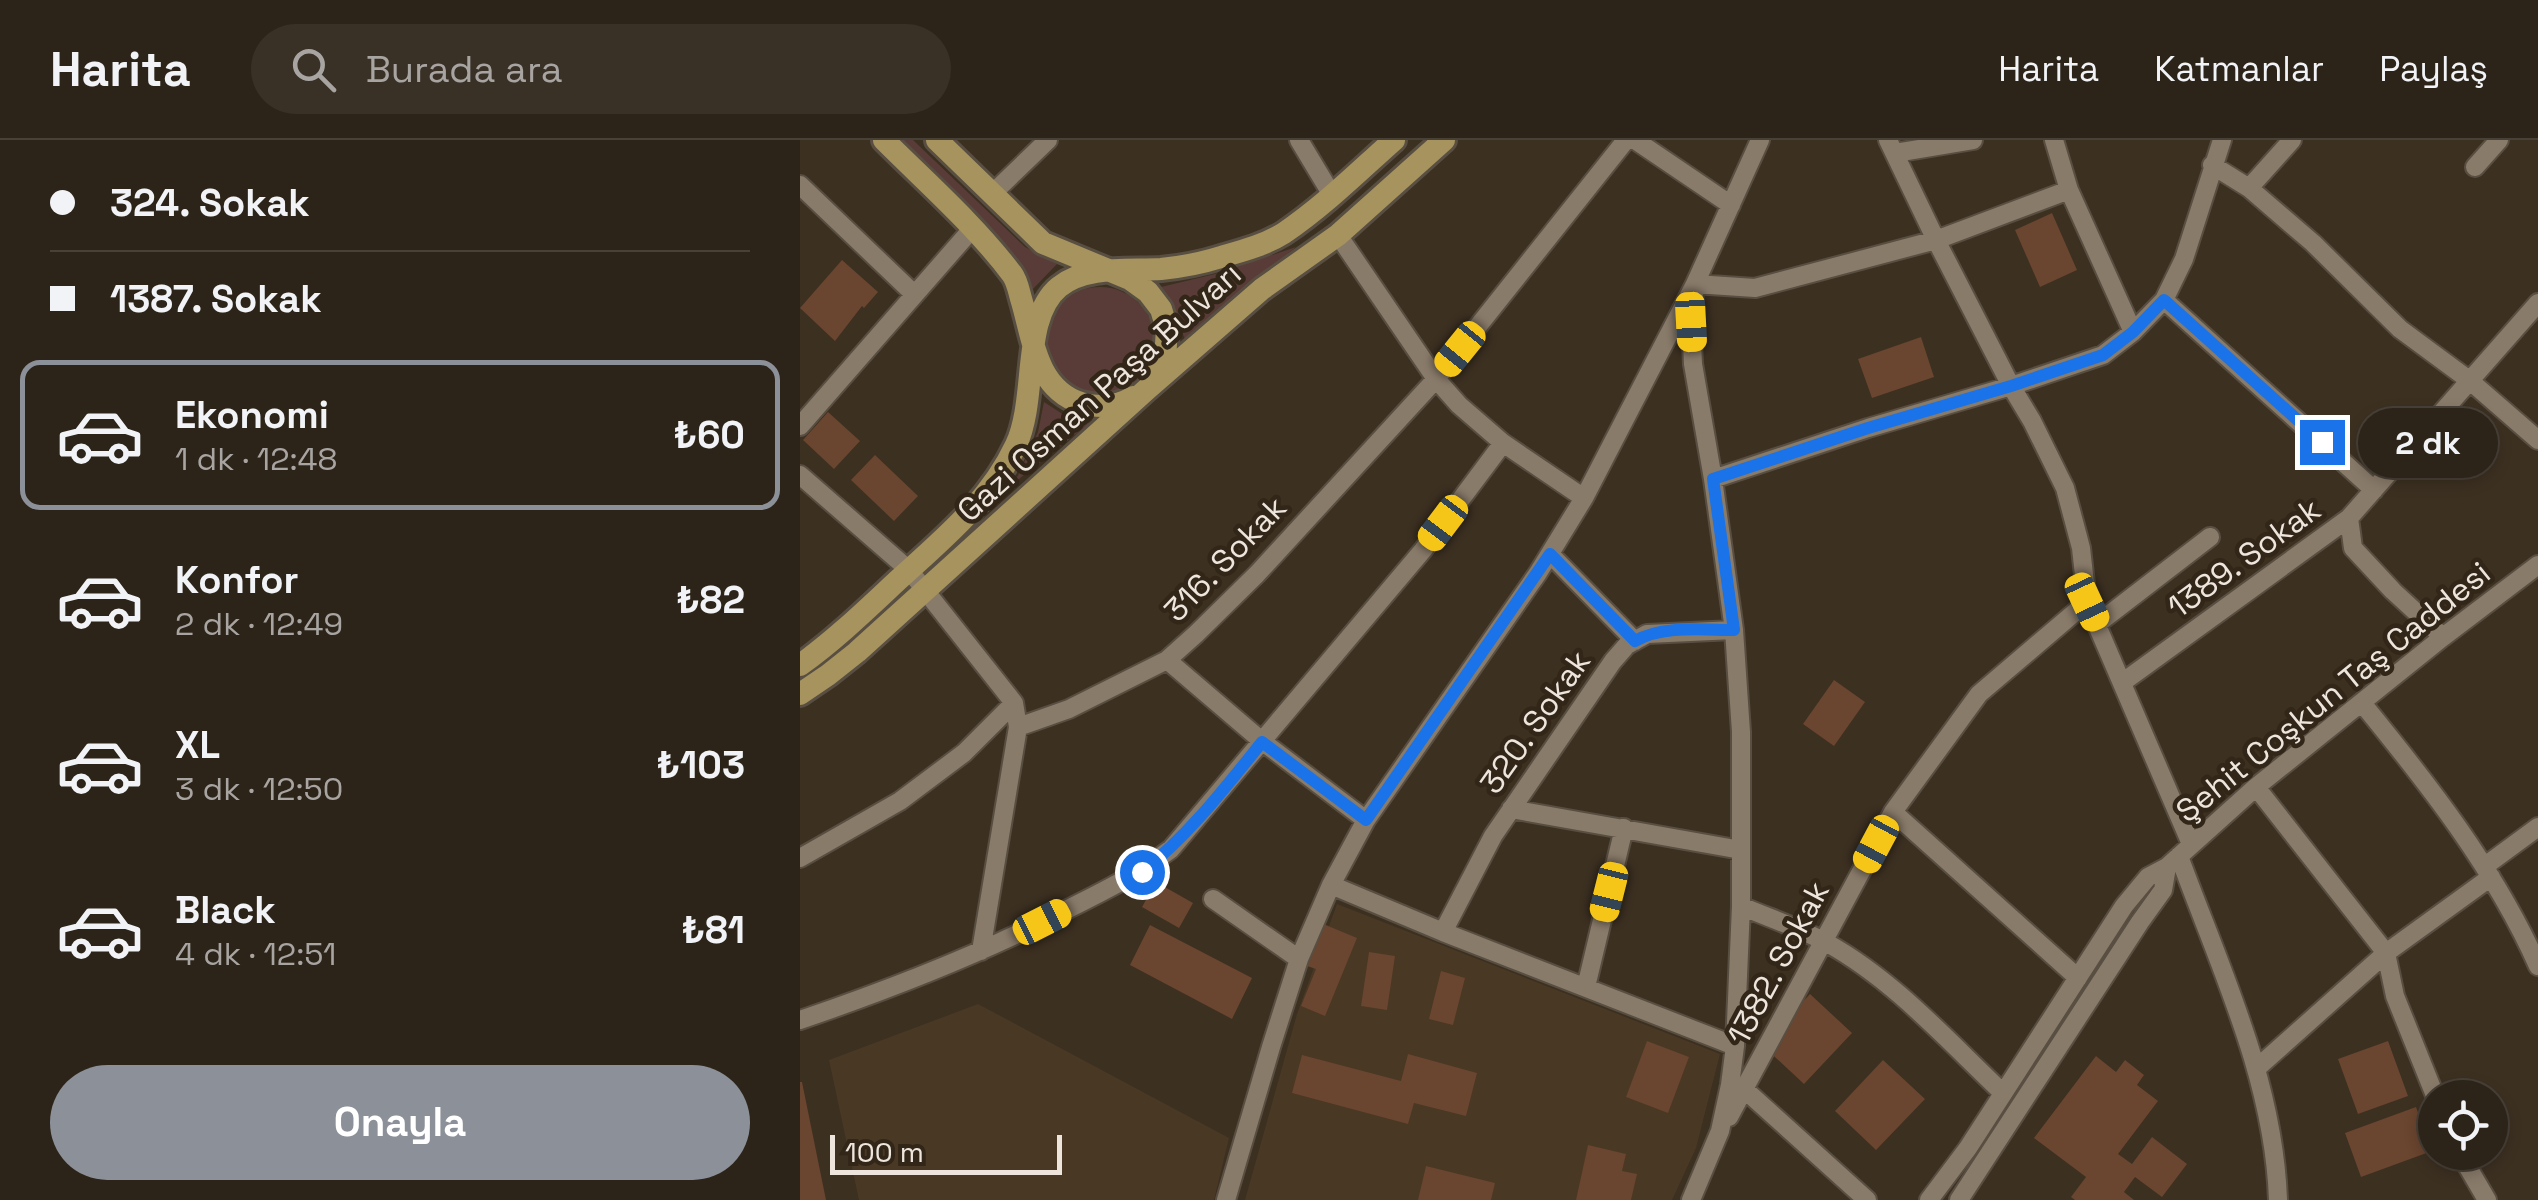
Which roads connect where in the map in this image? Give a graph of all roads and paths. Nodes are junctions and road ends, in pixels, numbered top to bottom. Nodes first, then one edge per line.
1 (884, 140) edge
2 (937, 140) edge
3 (1048, 140) edge
4 (1299, 140) edge
5 (1394, 140) edge
6 (1444, 140) edge
7 (1626, 140) edge
8 (1634, 140) edge
9 (1760, 140) edge
10 (1973, 140) edge
11 (2054, 140) edge
12 (2222, 140) edge
13 (2292, 140) edge
14 (2499, 140) edge
15 (1946, 142) edge
16 (1892, 147) edge
17 (2212, 165) junction
18 (2476, 166) dead end
19 (2248, 188) junction
20 (2069, 190) junction
21 (803, 194) edge
22 (992, 194) junction
23 (1332, 196) junction
24 (1731, 205) junction
25 (972, 229) junction
26 (1338, 235) junction
27 (1936, 240) junction
28 (1112, 272) junction
29 (1696, 284) junction
30 (914, 294) junction
31 (2164, 300) junction
32 (2538, 303) edge
33 (2133, 332) junction
34 (1034, 344) junction
35 (1436, 379) junction
36 (2469, 380) junction
37 (2011, 386) junction
38 (1146, 390) junction
39 (800, 426) edge
40 (2538, 440) edge
41 (1502, 443) junction
42 (800, 475) edge
43 (1713, 479) junction
44 (2374, 490) junction
45 (1584, 498) junction
46 (2350, 518) junction
47 (2210, 537) dead end
48 (1550, 554) junction
49 (2538, 566) edge
50 (909, 570) junction
51 (926, 589) junction
52 (2087, 602) junction
53 (2097, 624) junction
54 (1734, 630) junction
55 (2443, 636) junction
56 (1635, 641) junction
57 (1167, 660) junction
58 (800, 665) edge
59 (2123, 682) junction
60 (800, 694) edge
61 (1014, 703) junction
62 (2362, 703) junction
63 (1018, 726) junction
64 (1262, 742) junction
65 (2256, 787) junction
66 (1510, 809) junction
67 (1893, 812) junction
68 (1366, 820) junction
69 (2538, 826) edge
70 (1624, 828) junction
71 (1741, 850) junction
72 (2179, 856) junction
73 (800, 858) edge
74 (2488, 872) junction
75 (1330, 885) junction
76 (1213, 899) dead end
77 (1741, 906) junction
78 (1443, 932) junction
79 (1824, 941) junction
80 (981, 951) junction
81 (2386, 953) junction
82 (1299, 959) junction
83 (2538, 966) edge
84 (2078, 978) junction
85 (1586, 987) junction
86 (800, 1020) edge
87 (1736, 1046) junction
88 (2257, 1068) junction
89 (2429, 1080) edge
90 (1744, 1089) junction
91 (2004, 1093) junction
92 (1720, 1132) junction
93 (2470, 1170) edge
94 (1226, 1200) edge
95 (1691, 1200) edge
96 (1867, 1200) edge
97 (1929, 1200) edge
98 (1959, 1200) edge
99 (2278, 1200) edge
100 (2487, 1200) edge

1 - 25 main road
2 - 22 main road
3 - 22 street
4 - 23 street
5 - 23 main road, Gazi Osman Paşa Bulvarı
6 - 26 main road, Gazi Osman Paşa Bulvarı
7 - 35 street, 316. Sokak
8 - 24 street
9 - 24 street
10 - 15 street
11 - 20 street
12 - 17 street
13 - 19 street
14 - 18 street
15 - 16 street
16 - 27 street
17 - 19 street
17 - 31 street
19 - 36 street
20 - 27 street
20 - 33 street
21 - 30 street
22 - 28 main road
23 - 28 main road, Gazi Osman Paşa Bulvarı
24 - 29 street
25 - 30 street
25 - 34 main road
26 - 35 street
26 - 38 main road, Gazi Osman Paşa Bulvarı
27 - 29 street
27 - 37 street
28 - 34 main road, Gazi Osman Paşa Bulvarı
28 - 38 main road
29 - 43 street
29 - 45 street
30 - 39 street
31 - 33 street
31 - 44 street
32 - 36 street, 1389. Sokak
33 - 37 street
34 - 38 main road
34 - 50 main road, Gazi Osman Paşa Bulvarı
35 - 41 street
35 - 57 street, 316. Sokak
36 - 40 street
36 - 44 street, 1389. Sokak
37 - 43 street
37 - 52 street
38 - 51 main road, Gazi Osman Paşa Bulvarı
41 - 45 street
41 - 64 street
42 - 50 street
43 - 54 street
44 - 46 street, 1389. Sokak
45 - 48 street
46 - 55 street
46 - 59 street, 1389. Sokak
47 - 53 street
48 - 56 street
48 - 68 street
49 - 55 street, Şehit Coşkun Taş Caddesi
50 - 51 street
50 - 58 main road, Gazi Osman Paşa Bulvarı
51 - 60 main road, Gazi Osman Paşa Bulvarı
51 - 61 street
52 - 53 street
52 - 67 street, 1382. Sokak
53 - 59 street
54 - 56 street, 320. Sokak
54 - 71 street
55 - 62 street, Şehit Coşkun Taş Caddesi
56 - 66 street, 320. Sokak
57 - 63 street, 316. Sokak
57 - 64 street
59 - 72 street
61 - 63 street
61 - 73 street
62 - 65 street, Şehit Coşkun Taş Caddesi
62 - 74 street
63 - 80 street
64 - 68 street
64 - 80 street
65 - 72 street, Şehit Coşkun Taş Caddesi
65 - 81 street
66 - 70 street
66 - 78 street, 320. Sokak
67 - 79 street, 1382. Sokak
67 - 84 street
68 - 75 street
69 - 74 street
70 - 71 street
70 - 85 street
71 - 77 street
72 - 84 street, Şehit Coşkun Taş Caddesi
72 - 88 street
72 - 98 street, Şehit Coşkun Taş Caddesi
74 - 81 street
74 - 83 street
75 - 78 street
75 - 82 street
76 - 82 street
77 - 79 street
77 - 87 street
78 - 85 street
79 - 90 street, 1382. Sokak
79 - 91 street
80 - 86 street
81 - 88 street
81 - 89 street
82 - 94 street
84 - 91 street, Şehit Coşkun Taş Caddesi
85 - 87 street
87 - 92 street
88 - 99 street
90 - 92 street, 1382. Sokak
90 - 96 street
91 - 97 street, Şehit Coşkun Taş Caddesi
92 - 95 street
93 - 100 street

